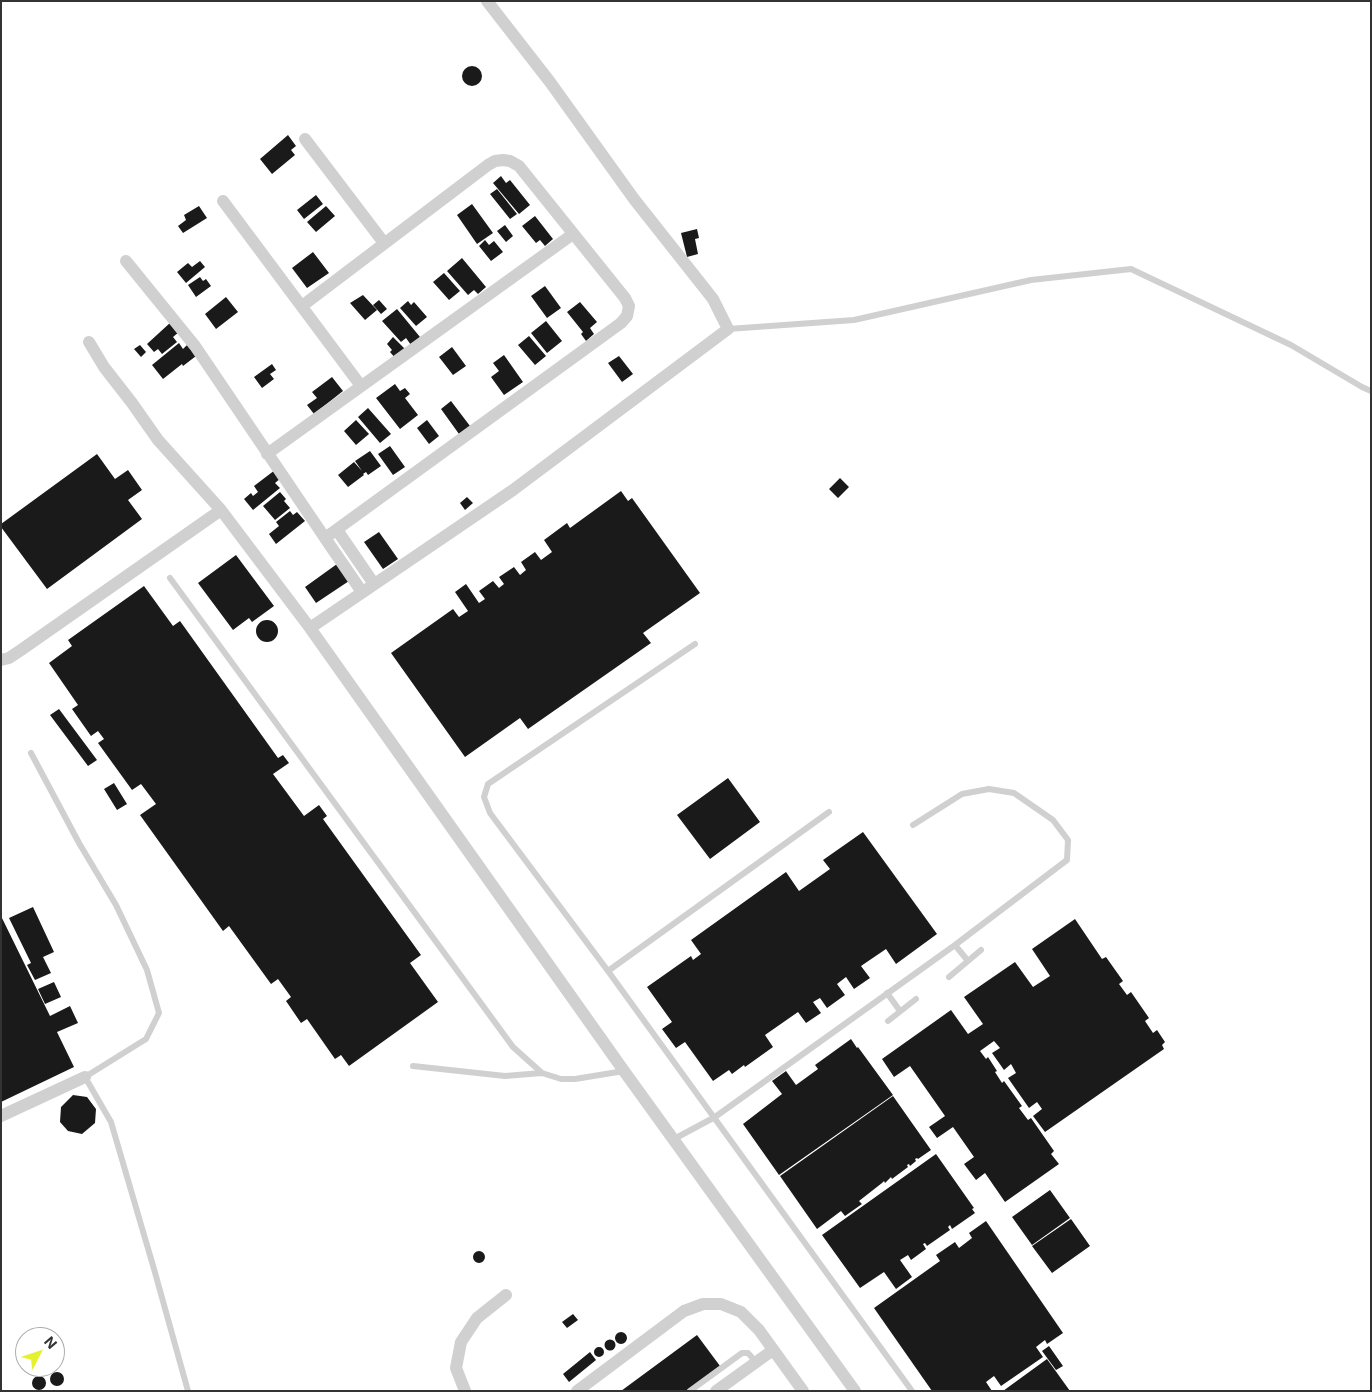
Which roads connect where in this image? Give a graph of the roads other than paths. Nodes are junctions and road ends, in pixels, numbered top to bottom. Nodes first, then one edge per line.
1 (487, 1) edge
2 (305, 139) dead end
3 (222, 201) dead end
4 (573, 234) junction
5 (384, 243) junction
6 (126, 261) dead end
7 (302, 306) junction
8 (728, 329) junction
9 (89, 342) dead end
10 (361, 386) junction
11 (1371, 391) edge
12 (267, 454) junction
13 (221, 510) junction
14 (337, 530) junction
15 (325, 538) junction
16 (170, 578) dead end
17 (374, 584) junction
18 (362, 592) junction
19 (310, 628) junction
20 (696, 644) dead end
21 (1, 660) edge
22 (31, 753) dead end
23 (829, 812) dead end
24 (913, 825) dead end
25 (955, 945) junction
26 (981, 950) dead end
27 (968, 961) junction
28 (608, 971) junction
29 (948, 977) dead end
30 (887, 993) junction
31 (916, 999) dead end
32 (900, 1011) junction
33 (888, 1021) dead end
34 (414, 1066) dead end
35 (624, 1071) junction
36 (542, 1073) junction
37 (85, 1077) junction
38 (1, 1116) edge
39 (715, 1117) junction
40 (674, 1139) junction
41 (506, 1295) dead end
42 (773, 1350) junction
43 (756, 1362) junction
44 (850, 1389) edge
45 (188, 1391) edge
46 (465, 1391) edge
47 (577, 1391) edge
48 (690, 1391) edge
49 (716, 1391) edge
50 (803, 1391) edge
51 (912, 1391) edge

1 - 8 street
2 - 5 street
3 - 7 street
4 - 5 street
4 - 10 street
4 - 14 street
5 - 7 street
6 - 12 street
7 - 10 street
8 - 11 lane
8 - 17 street
9 - 13 street
10 - 12 street
12 - 15 street
13 - 19 street
13 - 21 street
14 - 15 street
14 - 17 street
15 - 18 street
16 - 36 lane
17 - 18 street
18 - 19 street
19 - 35 street
20 - 28 lane
22 - 37 lane
23 - 28 lane
24 - 25 lane
25 - 27 lane
25 - 30 lane
26 - 27 lane
27 - 29 lane
28 - 39 lane
30 - 32 lane
30 - 39 lane
31 - 32 lane
32 - 33 lane
34 - 36 lane
35 - 36 lane
35 - 40 street
37 - 38 street
37 - 45 lane
39 - 40 lane
39 - 51 lane
40 - 44 street
41 - 46 street
42 - 43 street
42 - 47 street
42 - 50 street
43 - 48 lane
43 - 49 street

